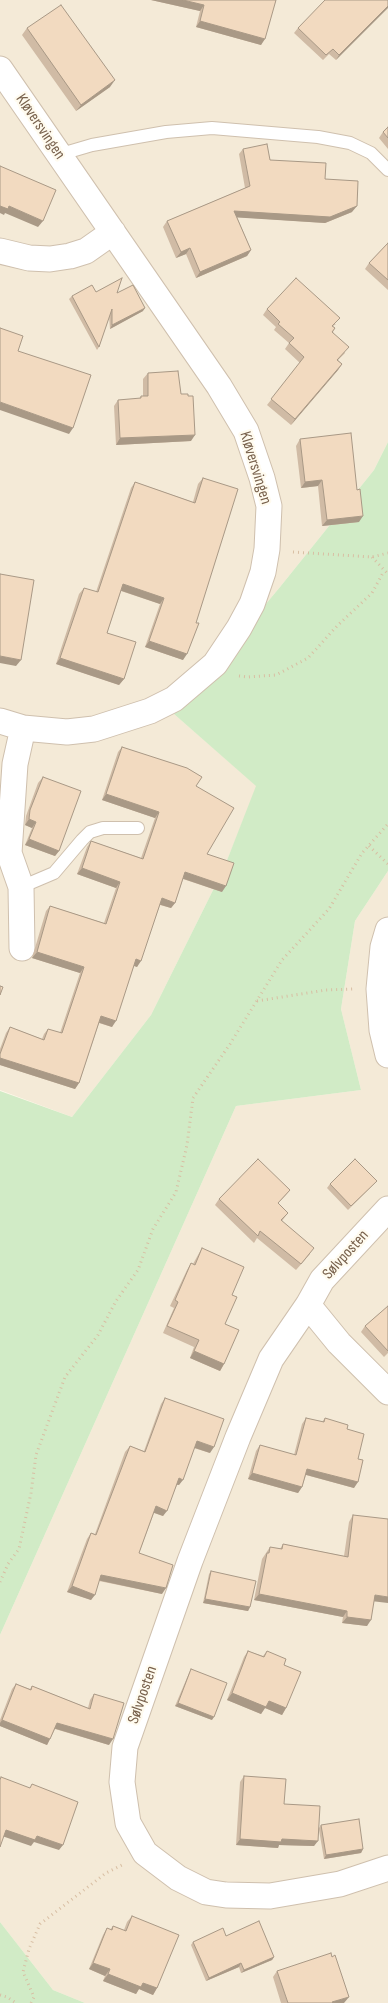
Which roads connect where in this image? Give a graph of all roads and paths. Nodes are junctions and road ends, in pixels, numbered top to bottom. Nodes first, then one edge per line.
1 (0, 69) edge
2 (58, 155) junction
3 (388, 170) edge
4 (113, 232) junction
5 (0, 252) edge
6 (267, 549) junction
7 (388, 553) edge
8 (372, 557) junction
9 (384, 571) junction
10 (388, 574) edge
11 (215, 664) junction
12 (11, 725) edge
13 (388, 824) edge
14 (138, 828) dead end
15 (368, 846) junction
16 (388, 864) edge
17 (21, 887) junction
18 (388, 930) edge
19 (22, 948) dead end
20 (379, 989) junction
21 (257, 1001) junction
22 (388, 1055) edge
23 (388, 1209) edge
24 (308, 1305) junction
25 (388, 1392) edge
26 (0, 1582) edge
27 (145, 1853) junction
28 (388, 1868) edge
29 (0, 1995) edge
30 (16, 2003) edge
31 (31, 2003) edge

1 - 2 street, Kløversvingen
2 - 3 lane
2 - 4 street, Kløversvingen
4 - 5 street
4 - 6 street, Kløversvingen
6 - 8 path
6 - 11 street, Kløversvingen
7 - 8 path
8 - 9 path
9 - 10 path
9 - 11 path
11 - 12 street, Kløversvingen
12 - 17 street
13 - 15 path
14 - 17 lane
15 - 16 path
15 - 21 path
17 - 19 street
18 - 20 street
20 - 21 path
20 - 22 street
21 - 26 path
23 - 24 street, Sølvposten
24 - 25 street
24 - 27 street, Sølvposten
27 - 28 street, Sølvposten
27 - 31 path
29 - 30 path

